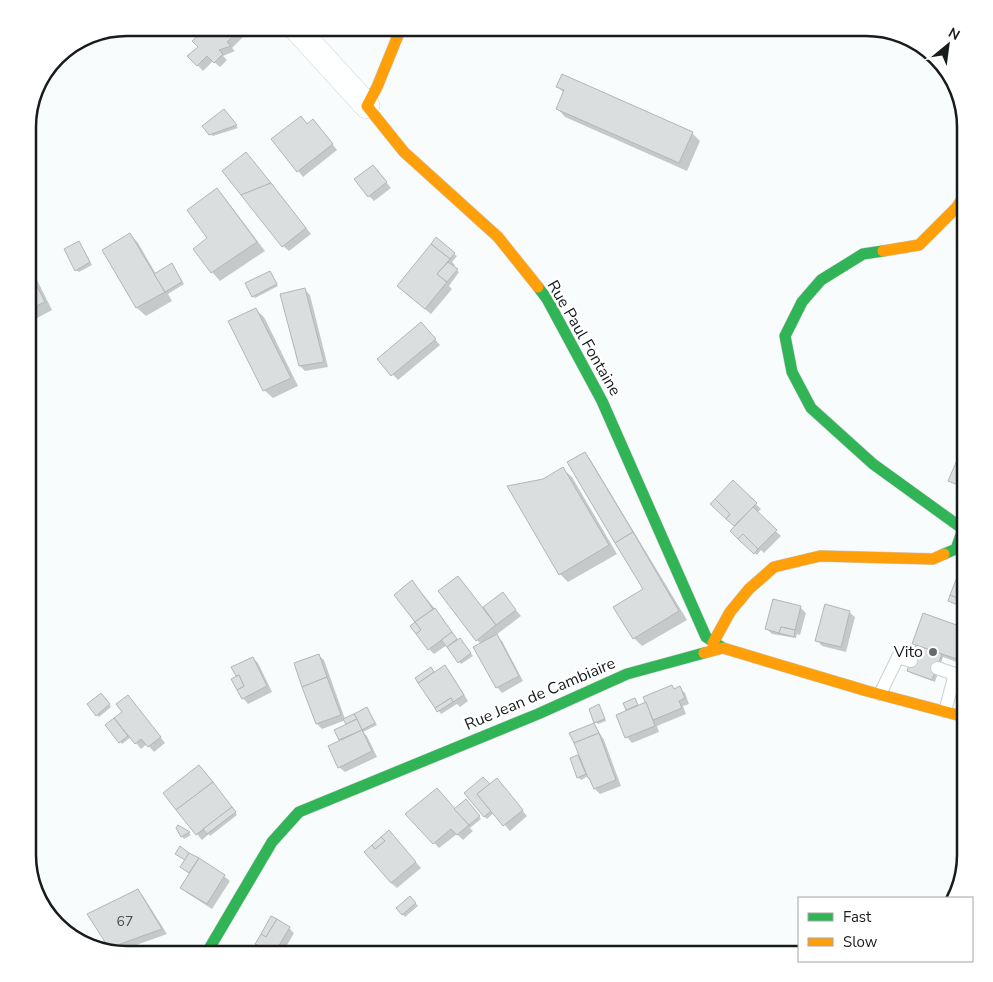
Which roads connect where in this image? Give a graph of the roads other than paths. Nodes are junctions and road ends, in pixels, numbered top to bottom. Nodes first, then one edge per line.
1 (303, 36) edge
2 (398, 36) edge
3 (367, 106) junction
4 (957, 207) edge
5 (957, 526) edge
6 (957, 546) edge
7 (718, 645) junction
8 (911, 661) dead end
9 (937, 668) dead end
10 (880, 694) junction
11 (945, 711) junction
12 (957, 714) edge
13 (211, 946) edge

1 - 3 street
2 - 3 street
3 - 7 street, Rue Paul Fontaine
4 - 5 street
6 - 7 street
7 - 10 street
7 - 13 street, Rue Jean de Cambiaire
8 - 10 lane
9 - 11 lane
10 - 11 street
11 - 12 street

